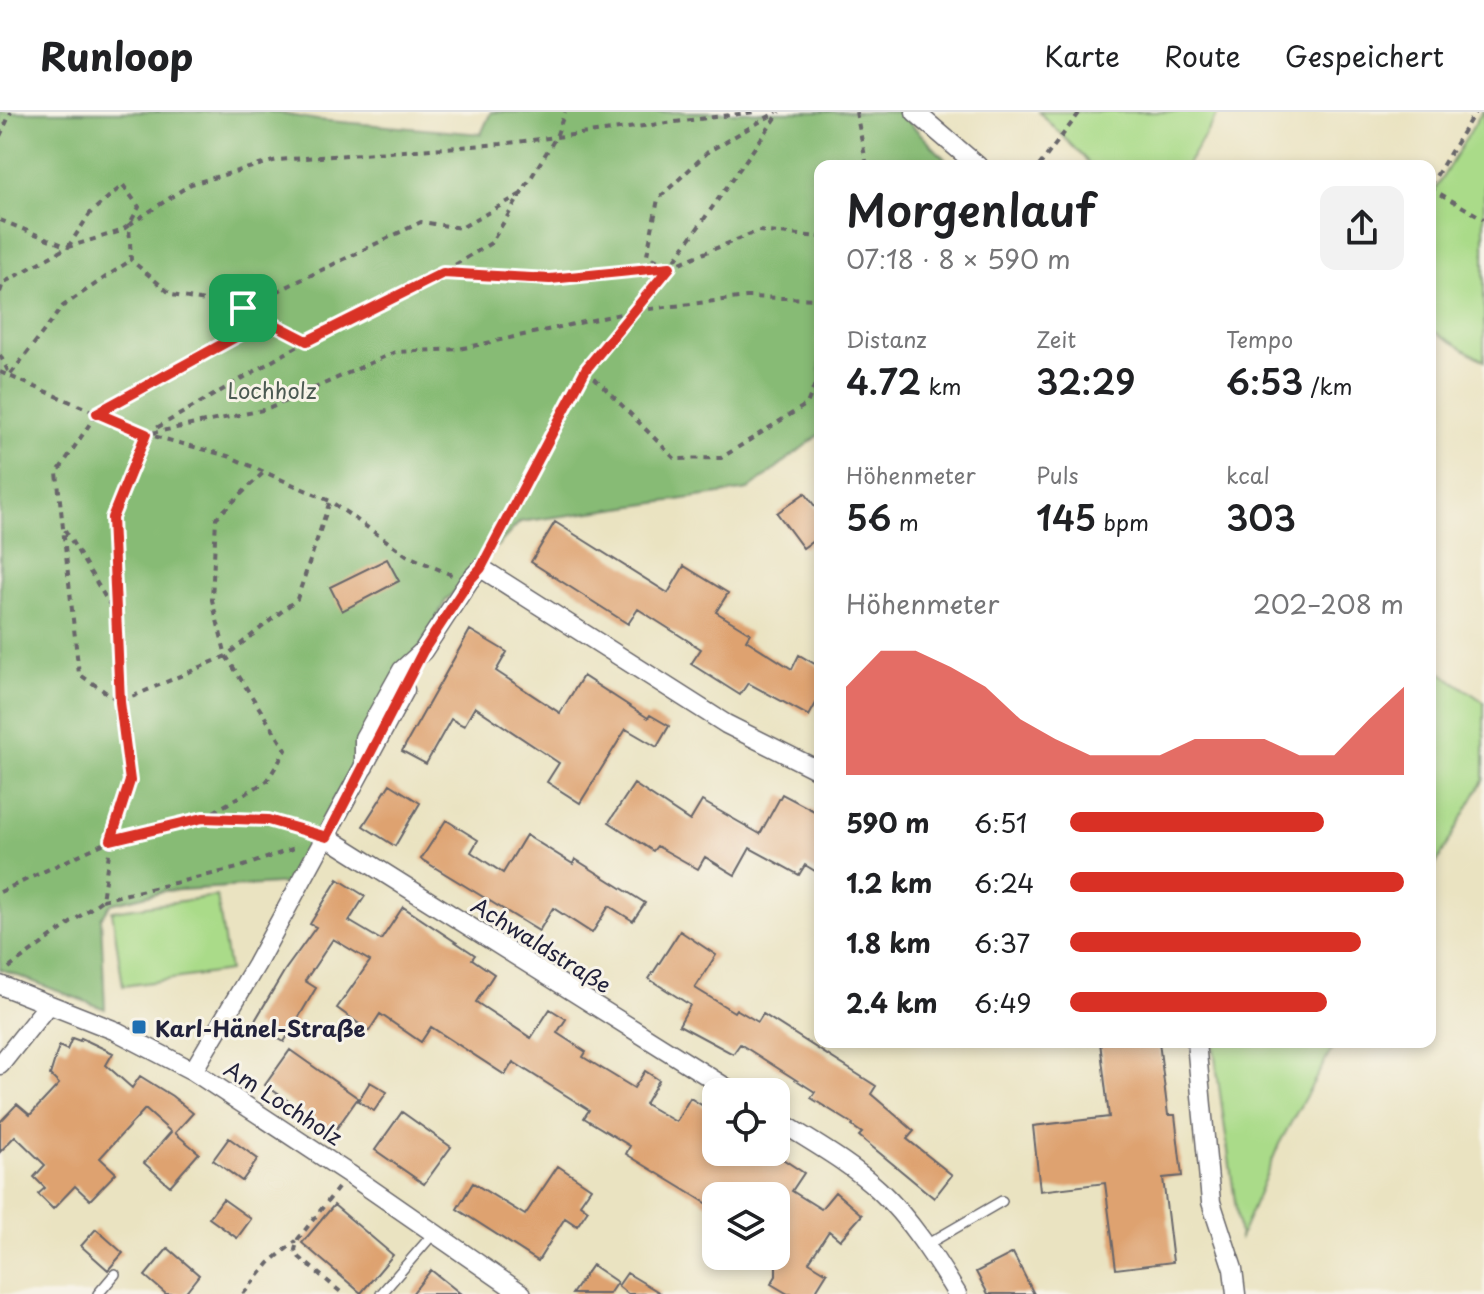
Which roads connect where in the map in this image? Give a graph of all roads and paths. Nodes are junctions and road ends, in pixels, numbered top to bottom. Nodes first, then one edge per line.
1 (11, 112) edge
2 (565, 112) edge
3 (755, 112) edge
4 (779, 112) edge
5 (856, 112) edge
6 (915, 112) edge
7 (1080, 112) edge
8 (1475, 112) edge
9 (0, 136) edge
10 (556, 137) junction
11 (866, 160) edge
12 (971, 160) edge
13 (1044, 160) edge
14 (1436, 177) edge
15 (1436, 191) edge
16 (521, 194) junction
17 (1484, 219) edge
18 (0, 220) edge
19 (129, 225) junction
20 (814, 236) edge
21 (68, 247) junction
22 (131, 260) junction
23 (670, 267) junction
24 (443, 273) junction
25 (0, 292) edge
26 (814, 299) edge
27 (243, 308) junction
28 (634, 311) junction
29 (307, 341) junction
30 (0, 355) edge
31 (586, 369) junction
32 (0, 372) edge
33 (10, 375) junction
34 (814, 387) edge
35 (97, 413) junction
36 (146, 434) junction
37 (264, 472) junction
38 (330, 501) junction
39 (63, 526) junction
40 (475, 574) junction
41 (117, 617) junction
42 (226, 656) junction
43 (120, 702) junction
44 (814, 768) edge
45 (203, 818) junction
46 (327, 837) junction
47 (111, 840) junction
48 (0, 892) edge
49 (102, 900) junction
50 (0, 974) edge
51 (0, 985) edge
52 (47, 1006) junction
53 (1197, 1048) edge
54 (0, 1065) edge
55 (193, 1071) junction
56 (711, 1078) edge
57 (790, 1128) edge
58 (349, 1174) junction
59 (1002, 1201) dead end
60 (434, 1233) junction
61 (298, 1239) junction
62 (926, 1245) junction
63 (115, 1274) dead end
64 (98, 1294) edge
65 (243, 1294) edge
66 (343, 1294) edge
67 (381, 1294) edge
68 (522, 1294) edge
69 (957, 1294) edge
70 (1236, 1294) edge

1 - 9 path
2 - 10 path
3 - 10 path
4 - 23 path
4 - 23 path
5 - 11 path
6 - 12 street
7 - 13 path
8 - 14 path
10 - 16 path
10 - 19 path
15 - 17 path
16 - 24 path
16 - 27 path
18 - 21 path
19 - 21 path
19 - 21 path
19 - 22 path
20 - 23 path
21 - 25 path
22 - 27 path
22 - 33 path
23 - 24 path
23 - 28 path
24 - 29 path
26 - 28 path
27 - 29 path
27 - 35 path
28 - 31 path
28 - 36 path
29 - 36 path
30 - 33 path
31 - 34 path
31 - 40 path
32 - 33 path
33 - 35 path
35 - 36 path
35 - 39 path
36 - 37 path
36 - 41 path
37 - 38 path
37 - 42 path
38 - 40 path
38 - 42 path
39 - 41 path
39 - 43 path
40 - 44 street
40 - 46 street
41 - 43 path
42 - 43 path
42 - 45 path
43 - 47 path
45 - 46 path
45 - 47 path
46 - 49 path
46 - 55 street
46 - 56 street, Achwaldstraße
47 - 48 path
47 - 49 path
49 - 50 path
51 - 52 street, Am Lochholz
52 - 54 street
52 - 55 street, Am Lochholz
53 - 70 street
55 - 58 street, Am Lochholz
57 - 62 street
58 - 60 street, Am Lochholz
58 - 61 path
59 - 62 lane
60 - 67 lane
60 - 68 street, Am Lochholz
61 - 65 path
61 - 66 path
62 - 69 street
63 - 64 lane

